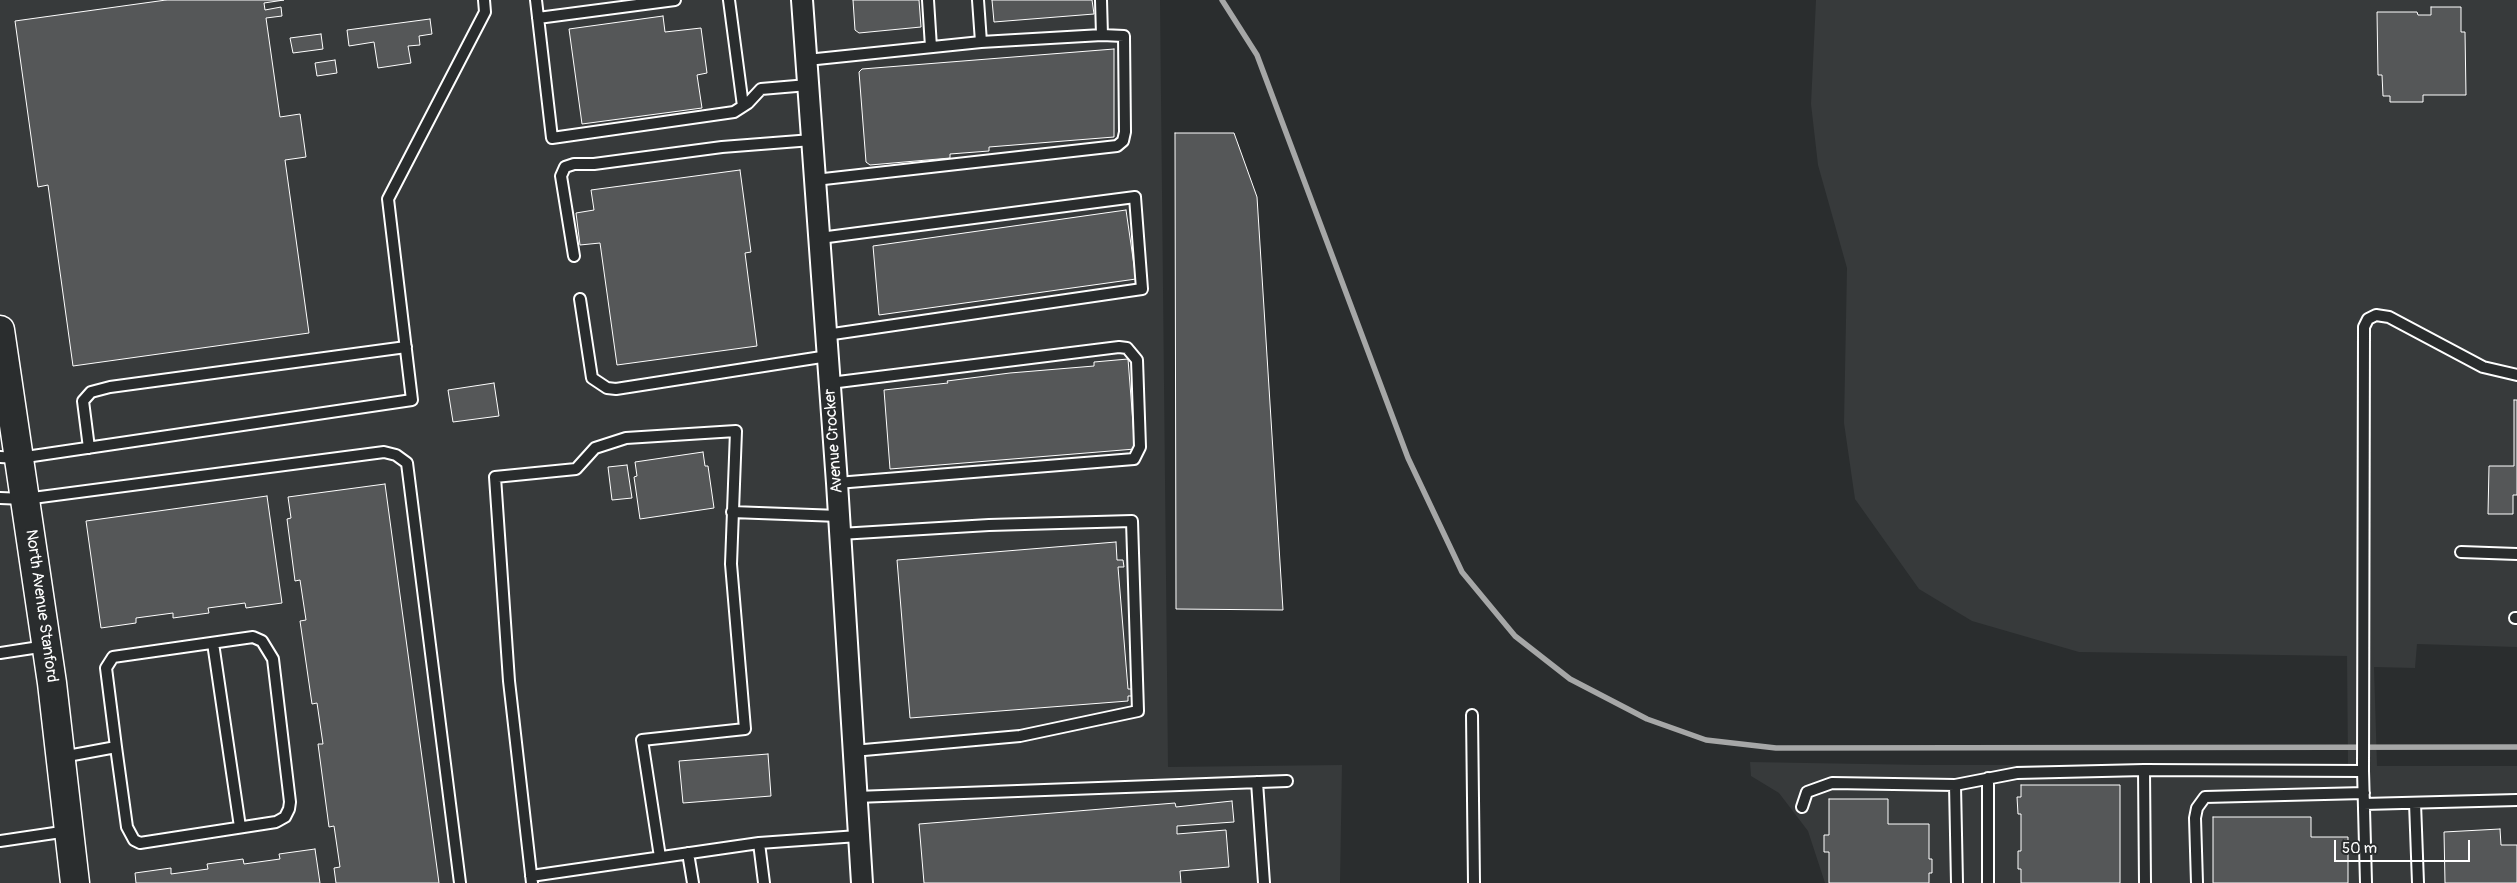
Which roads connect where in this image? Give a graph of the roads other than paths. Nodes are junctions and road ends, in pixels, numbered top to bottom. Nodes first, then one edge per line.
1 (484, 0) edge
2 (536, 0) edge
3 (675, 0) edge
4 (729, 0) edge
5 (802, 0) edge
6 (928, 0) edge
7 (978, 0) edge
8 (1101, 0) edge
9 (538, 18) junction
10 (1102, 35) junction
11 (981, 42) junction
12 (931, 47) junction
13 (807, 60) junction
14 (808, 85) junction
15 (743, 106) junction
16 (812, 140) junction
17 (815, 180) junction
18 (820, 238) junction
19 (574, 256) dead end
20 (580, 300) dead end
21 (0, 330) edge
22 (826, 336) junction
23 (406, 347) junction
24 (828, 356) junction
25 (2517, 375) edge
26 (830, 383) junction
27 (89, 448) junction
28 (10, 458) edge
29 (837, 482) junction
30 (12, 499) edge
31 (732, 512) junction
32 (840, 525) junction
33 (2461, 552) dead end
34 (2517, 554) edge
35 (212, 643) junction
36 (47, 646) junction
37 (0, 653) edge
38 (1472, 715) dead end
39 (116, 748) junction
40 (853, 751) junction
41 (61, 757) junction
42 (2144, 770) junction
43 (2363, 771) junction
44 (1988, 778) junction
45 (1287, 781) dead end
46 (1257, 782) junction
47 (1955, 785) junction
48 (2364, 793) junction
49 (856, 797) junction
50 (2517, 800) edge
51 (2415, 803) junction
52 (2364, 804) junction
53 (1802, 807) dead end
54 (240, 827) junction
55 (69, 831) junction
56 (858, 836) junction
57 (0, 838) edge
58 (759, 843) junction
59 (688, 853) junction
60 (660, 857) junction
61 (531, 879) edge
62 (75, 883) edge
63 (460, 883) edge
64 (693, 883) edge
65 (764, 883) edge
66 (862, 883) edge
67 (1264, 883) edge
68 (1474, 883) edge
69 (1957, 883) edge
70 (1988, 883) edge
71 (2145, 883) edge
72 (2197, 883) edge
73 (2366, 883) edge
74 (2418, 883) edge

1 - 23 lane
2 - 9 lane
3 - 9 lane
4 - 15 lane
5 - 13 street, Avenue Crocker
6 - 12 lane
7 - 11 lane
8 - 10 lane
9 - 15 lane
10 - 11 lane
10 - 17 lane
11 - 12 lane
12 - 13 lane
13 - 14 street, Avenue Crocker
14 - 15 lane
14 - 16 street, Avenue Crocker
16 - 17 street, Avenue Crocker
16 - 19 lane
17 - 18 street, Avenue Crocker
18 - 22 street, Avenue Crocker
18 - 22 lane
20 - 24 lane
21 - 28 street, North Avenue Stanford
22 - 24 street, Avenue Crocker
23 - 27 lane
23 - 27 lane
24 - 26 street, Avenue Crocker
25 - 43 lane
26 - 29 street, Avenue Crocker
26 - 29 lane
27 - 28 lane
28 - 30 street, North Avenue Stanford
29 - 32 street, Avenue Crocker
30 - 36 street, North Avenue Stanford
30 - 63 lane
31 - 32 lane
31 - 60 lane
31 - 61 lane
32 - 40 street, Avenue Crocker
32 - 40 lane
33 - 34 lane
35 - 39 lane
35 - 54 lane
35 - 54 lane
36 - 37 lane
36 - 41 street, North Avenue Stanford
38 - 68 lane
39 - 41 lane
39 - 54 lane
40 - 49 street, Avenue Crocker
41 - 55 street, North Avenue Stanford
42 - 43 lane
42 - 44 lane
42 - 71 lane
43 - 48 lane
44 - 47 lane
44 - 70 lane
45 - 46 lane
46 - 49 lane
46 - 67 lane
47 - 53 lane
47 - 69 lane
48 - 52 lane
48 - 72 lane
49 - 56 street, Avenue Crocker
50 - 51 lane
51 - 52 lane
51 - 74 lane
52 - 73 lane
55 - 57 lane
55 - 62 street, North Avenue Stanford
56 - 58 lane
56 - 66 street, Avenue Crocker
58 - 59 lane
58 - 65 lane
59 - 60 lane
59 - 64 lane
60 - 61 lane

